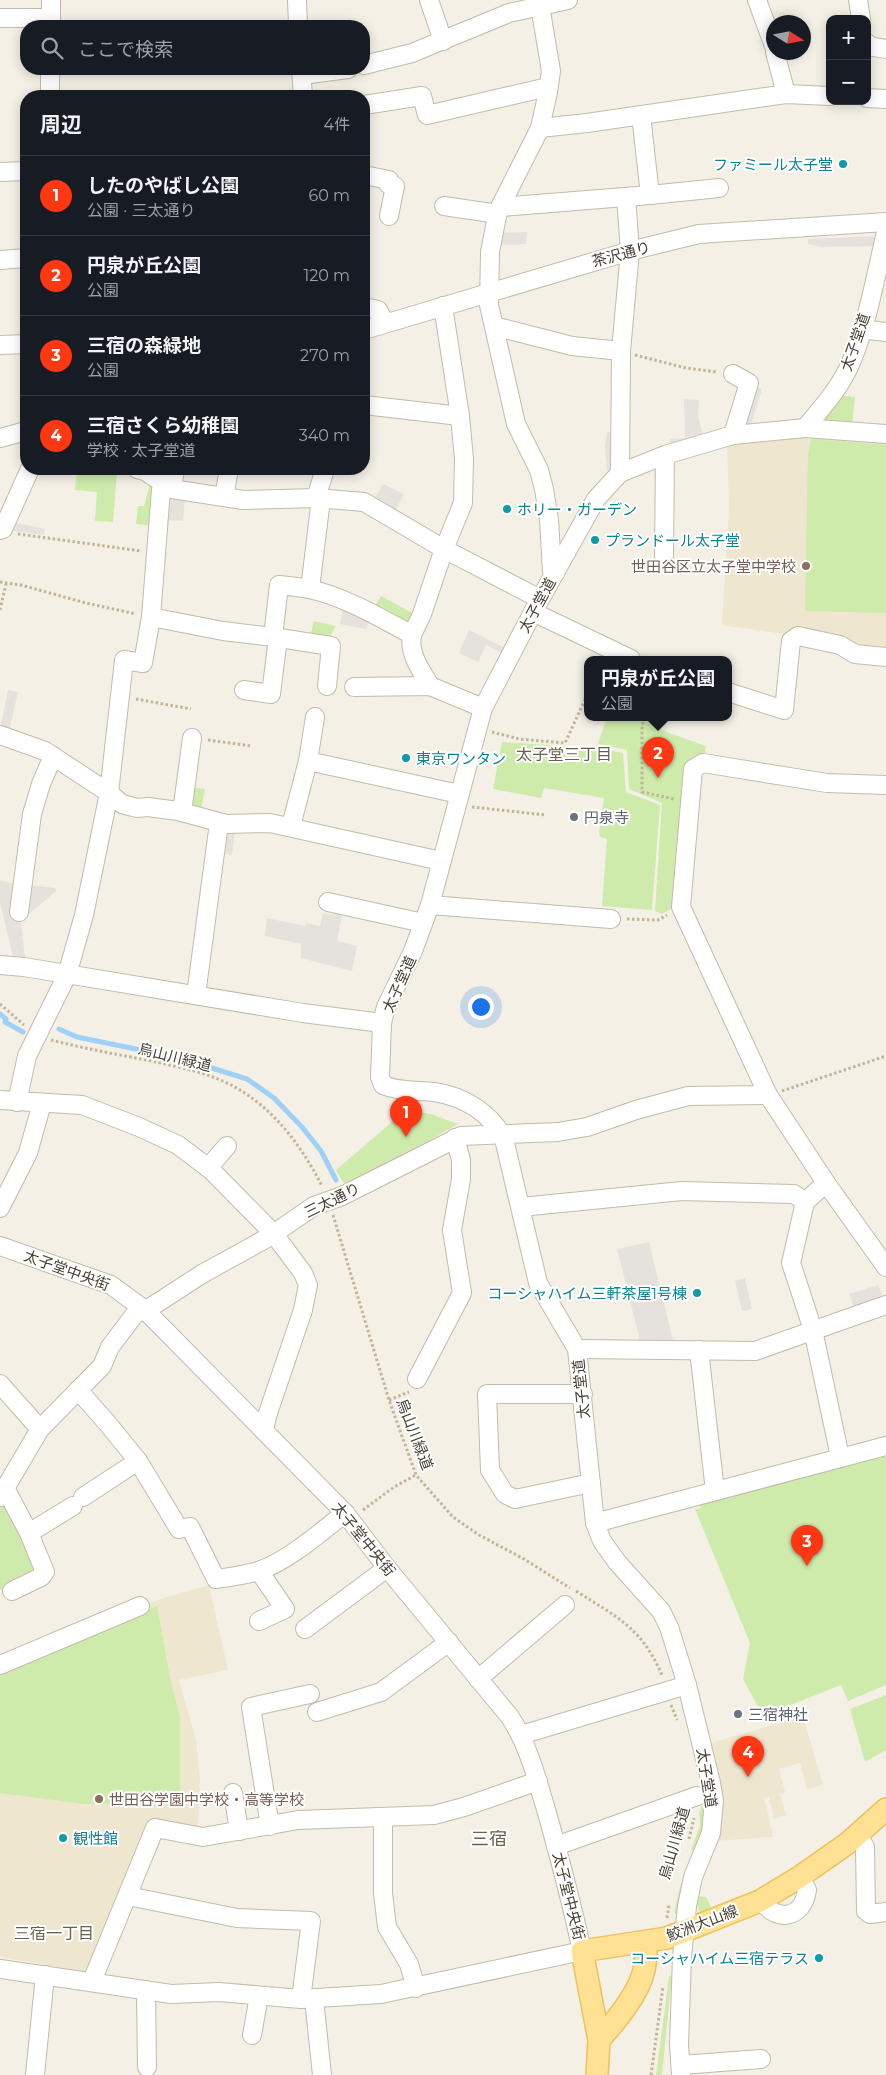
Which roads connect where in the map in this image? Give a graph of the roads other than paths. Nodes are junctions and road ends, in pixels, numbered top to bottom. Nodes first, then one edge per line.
1 (51, 0) edge
2 (297, 0) edge
3 (429, 0) edge
4 (568, 0) edge
5 (757, 0) edge
6 (858, 0) edge
7 (540, 3) edge
8 (860, 15) edge
9 (0, 18) edge
10 (26, 20) edge
11 (51, 20) edge
12 (298, 20) edge
13 (766, 24) edge
14 (443, 41) junction
15 (871, 46) edge
16 (886, 49) edge
17 (777, 60) edge
18 (370, 64) edge
19 (50, 75) edge
20 (302, 75) edge
21 (548, 87) junction
22 (50, 90) edge
23 (303, 90) edge
24 (786, 94) junction
25 (826, 96) edge
26 (871, 98) edge
27 (886, 99) edge
28 (370, 104) edge
29 (641, 115) junction
30 (540, 128) junction
31 (20, 171) edge
32 (0, 172) edge
33 (370, 176) edge
34 (719, 188) dead end
35 (650, 196) junction
36 (626, 197) junction
37 (444, 206) dead end
38 (499, 210) junction
39 (389, 216) dead end
40 (886, 222) edge
41 (886, 232) edge
42 (630, 257) junction
43 (20, 258) edge
44 (0, 260) edge
45 (490, 293) junction
46 (443, 306) junction
47 (370, 308) edge
48 (385, 323) junction
49 (494, 326) junction
50 (370, 328) edge
51 (861, 329) junction
52 (886, 332) edge
53 (20, 344) edge
54 (0, 345) edge
55 (621, 351) junction
56 (733, 374) road end
57 (370, 406) edge
58 (460, 416) junction
59 (805, 428) junction
60 (20, 432) edge
61 (886, 434) edge
62 (733, 435) junction
63 (0, 438) edge
64 (665, 455) junction
65 (620, 473) junction
66 (27, 475) edge
67 (151, 475) edge
68 (173, 475) edge
69 (228, 475) edge
70 (324, 475) edge
71 (168, 487) junction
72 (224, 497) junction
73 (319, 499) junction
74 (5, 531) edge
75 (444, 548) junction
76 (664, 556) dead end
77 (555, 573) junction
78 (310, 589) junction
79 (536, 605) junction
80 (151, 617) junction
81 (412, 634) junction
82 (276, 638) junction
83 (626, 656) edge
84 (886, 657) edge
85 (327, 686) dead end
86 (430, 686) junction
87 (354, 687) dead end
88 (244, 690) dead end
89 (732, 693) edge
90 (483, 708) junction
91 (315, 718) dead end
92 (0, 735) edge
93 (192, 738) road end
94 (53, 756) junction
95 (308, 761) junction
96 (886, 785) edge
97 (109, 793) junction
98 (457, 800) junction
99 (182, 812) junction
100 (220, 823) junction
101 (291, 826) junction
102 (441, 861) junction
103 (328, 902) dead end
104 (430, 905) junction
105 (19, 912) dead end
106 (611, 919) road end
107 (422, 923) junction
108 (0, 965) edge
109 (67, 975) junction
110 (196, 995) junction
111 (382, 1023) junction
112 (768, 1096) junction
113 (9, 1101) edge
114 (42, 1103) junction
115 (501, 1133) junction
116 (455, 1138) junction
117 (227, 1146) dead end
118 (208, 1168) junction
119 (826, 1183) junction
120 (805, 1202) junction
121 (521, 1207) junction
122 (0, 1208) edge
123 (274, 1234) junction
124 (0, 1246) edge
125 (886, 1267) edge
126 (886, 1305) edge
127 (145, 1310) junction
128 (813, 1330) junction
129 (577, 1349) junction
130 (700, 1350) junction
131 (418, 1379) dead end
132 (0, 1384) edge
133 (78, 1390) junction
134 (583, 1394) junction
135 (40, 1429) junction
136 (264, 1430) junction
137 (886, 1446) edge
138 (840, 1457) junction
139 (138, 1461) junction
140 (591, 1483) junction
141 (715, 1491) junction
142 (2, 1493) edge
143 (348, 1516) junction
144 (595, 1523) junction
145 (29, 1533) junction
146 (387, 1568) junction
147 (259, 1571) junction
148 (12, 1591) dead end
149 (566, 1605) dead end
150 (140, 1606) dead end
151 (259, 1621) dead end
152 (305, 1629) dead end
153 (449, 1642) junction
154 (0, 1665) edge
155 (478, 1679) junction
156 (687, 1685) junction
157 (310, 1694) dead end
158 (317, 1712) dead end
159 (522, 1735) junction
160 (538, 1781) junction
161 (233, 1793) dead end
162 (697, 1796) road end
163 (886, 1808) edge
164 (383, 1816) junction
165 (270, 1826) junction
166 (239, 1832) junction
167 (856, 1835) junction
168 (556, 1846) junction
169 (128, 1896) junction
170 (886, 1912) edge
171 (676, 1935) junction
172 (646, 1942) junction
173 (582, 1951) junction
174 (0, 1969) edge
175 (45, 1975) junction
176 (92, 1981) junction
177 (416, 1988) junction
178 (146, 1990) junction
179 (259, 1996) junction
180 (308, 1999) junction
181 (252, 2036) dead end
182 (599, 2040) junction
183 (761, 2059) dead end
184 (147, 2068) dead end
185 (681, 2070) edge
186 (595, 2072) edge
187 (35, 2075) edge
188 (322, 2075) edge

1 - 11 street
2 - 12 street
3 - 14 street
4 - 7 street
5 - 13 street
6 - 8 street
7 - 14 street
7 - 21 street
9 - 10 street
14 - 18 street
15 - 16 street
17 - 24 street
19 - 22 street
20 - 23 street
21 - 28 street
21 - 30 street
24 - 25 street
24 - 29 street
26 - 27 street
29 - 30 street
29 - 35 street
30 - 38 street
31 - 32 street
33 - 39 street
34 - 35 street
35 - 36 street
36 - 38 street
36 - 42 street
37 - 38 street
38 - 45 street
40 - 42 street, 茶沢通り
41 - 51 street, 太子堂道
42 - 45 street, 茶沢通り
42 - 55 street
43 - 44 street
45 - 46 street, 茶沢通り
45 - 49 street
46 - 48 street, 茶沢通り
46 - 58 street
47 - 48 street
48 - 50 street, 茶沢通り
49 - 55 street
49 - 77 street
51 - 52 street
51 - 59 street, 太子堂道
53 - 54 street
55 - 65 street
56 - 62 street
57 - 58 street
58 - 75 street
59 - 61 street
59 - 62 street, 太子堂道
60 - 63 street
62 - 64 street, 太子堂道
64 - 65 street, 太子堂道
64 - 76 street
65 - 77 street, 太子堂道
66 - 74 street
67 - 71 street
68 - 71 street
69 - 72 street
70 - 73 street
71 - 72 street
71 - 80 street
72 - 73 street
73 - 75 street
73 - 78 street
75 - 79 street
75 - 81 street
77 - 79 street, 太子堂道
78 - 81 street
78 - 82 street
79 - 83 street
79 - 90 street, 太子堂道
80 - 82 street
80 - 97 street
81 - 86 street
82 - 85 street
82 - 88 street
84 - 89 street
86 - 87 street
86 - 90 street
90 - 98 street, 太子堂道
91 - 95 street
92 - 94 street
93 - 99 street
94 - 97 street
94 - 105 street
95 - 98 street
95 - 101 street
96 - 112 street
97 - 99 street
97 - 109 street
98 - 102 street, 太子堂道
99 - 100 street
100 - 101 street
100 - 110 street
101 - 102 street
102 - 104 street, 太子堂道
103 - 107 street
104 - 106 street
104 - 107 street, 太子堂道
107 - 111 street, 太子堂道
108 - 109 street
109 - 110 street
109 - 113 street
110 - 111 street
111 - 115 street, 太子堂道
112 - 115 street, 三太通り
112 - 119 street
113 - 114 street
114 - 118 street
114 - 122 street
115 - 116 street, 三太通り
115 - 121 street, 太子堂道
116 - 123 street, 三太通り
116 - 131 street
117 - 118 street
118 - 123 street
119 - 120 street
119 - 125 street
120 - 121 street
120 - 128 street
121 - 129 street, 太子堂道
123 - 127 street, 三太通り
123 - 136 street
124 - 127 street, 太子堂中央街
126 - 128 street
127 - 133 street, 三太通り
127 - 136 street, 太子堂中央街
128 - 130 street
128 - 138 street
129 - 130 street
129 - 134 street, 太子堂道
130 - 141 street
132 - 135 street
133 - 135 street, 三太通り
133 - 139 street
134 - 140 street, 太子堂道
134 - 140 street
135 - 142 street, 三太通り
136 - 143 street, 太子堂中央街
137 - 138 street
138 - 141 street
139 - 145 street
139 - 147 street
140 - 144 street, 太子堂道
141 - 144 street
142 - 145 street
143 - 146 street, 太子堂中央街
143 - 147 street
144 - 156 street, 太子堂道
145 - 148 street
146 - 152 street
146 - 153 street, 太子堂中央街
147 - 151 street
149 - 155 street
150 - 154 street
153 - 155 street, 太子堂中央街
153 - 158 street
155 - 159 street, 太子堂中央街
156 - 159 street
156 - 171 street, 太子堂道
157 - 165 street
159 - 160 street, 太子堂中央街
160 - 164 street
160 - 168 street, 太子堂中央街
161 - 166 street
162 - 168 street
163 - 167 main road, 鮫洲大山線
164 - 165 street
164 - 177 street
165 - 166 street
166 - 169 street
167 - 170 street
167 - 171 main road, 鮫洲大山線
168 - 173 street, 太子堂中央街
169 - 176 street
169 - 180 street
171 - 172 main road, 鮫洲大山線
171 - 185 street, 太子堂道
172 - 173 main road, 鮫洲大山線
172 - 182 main road
173 - 177 street
173 - 182 main road
174 - 175 street
175 - 176 street
175 - 187 street
176 - 178 street
177 - 180 street
178 - 179 street
178 - 184 street
179 - 180 street
179 - 181 street
180 - 188 street
182 - 186 main road
183 - 185 street

